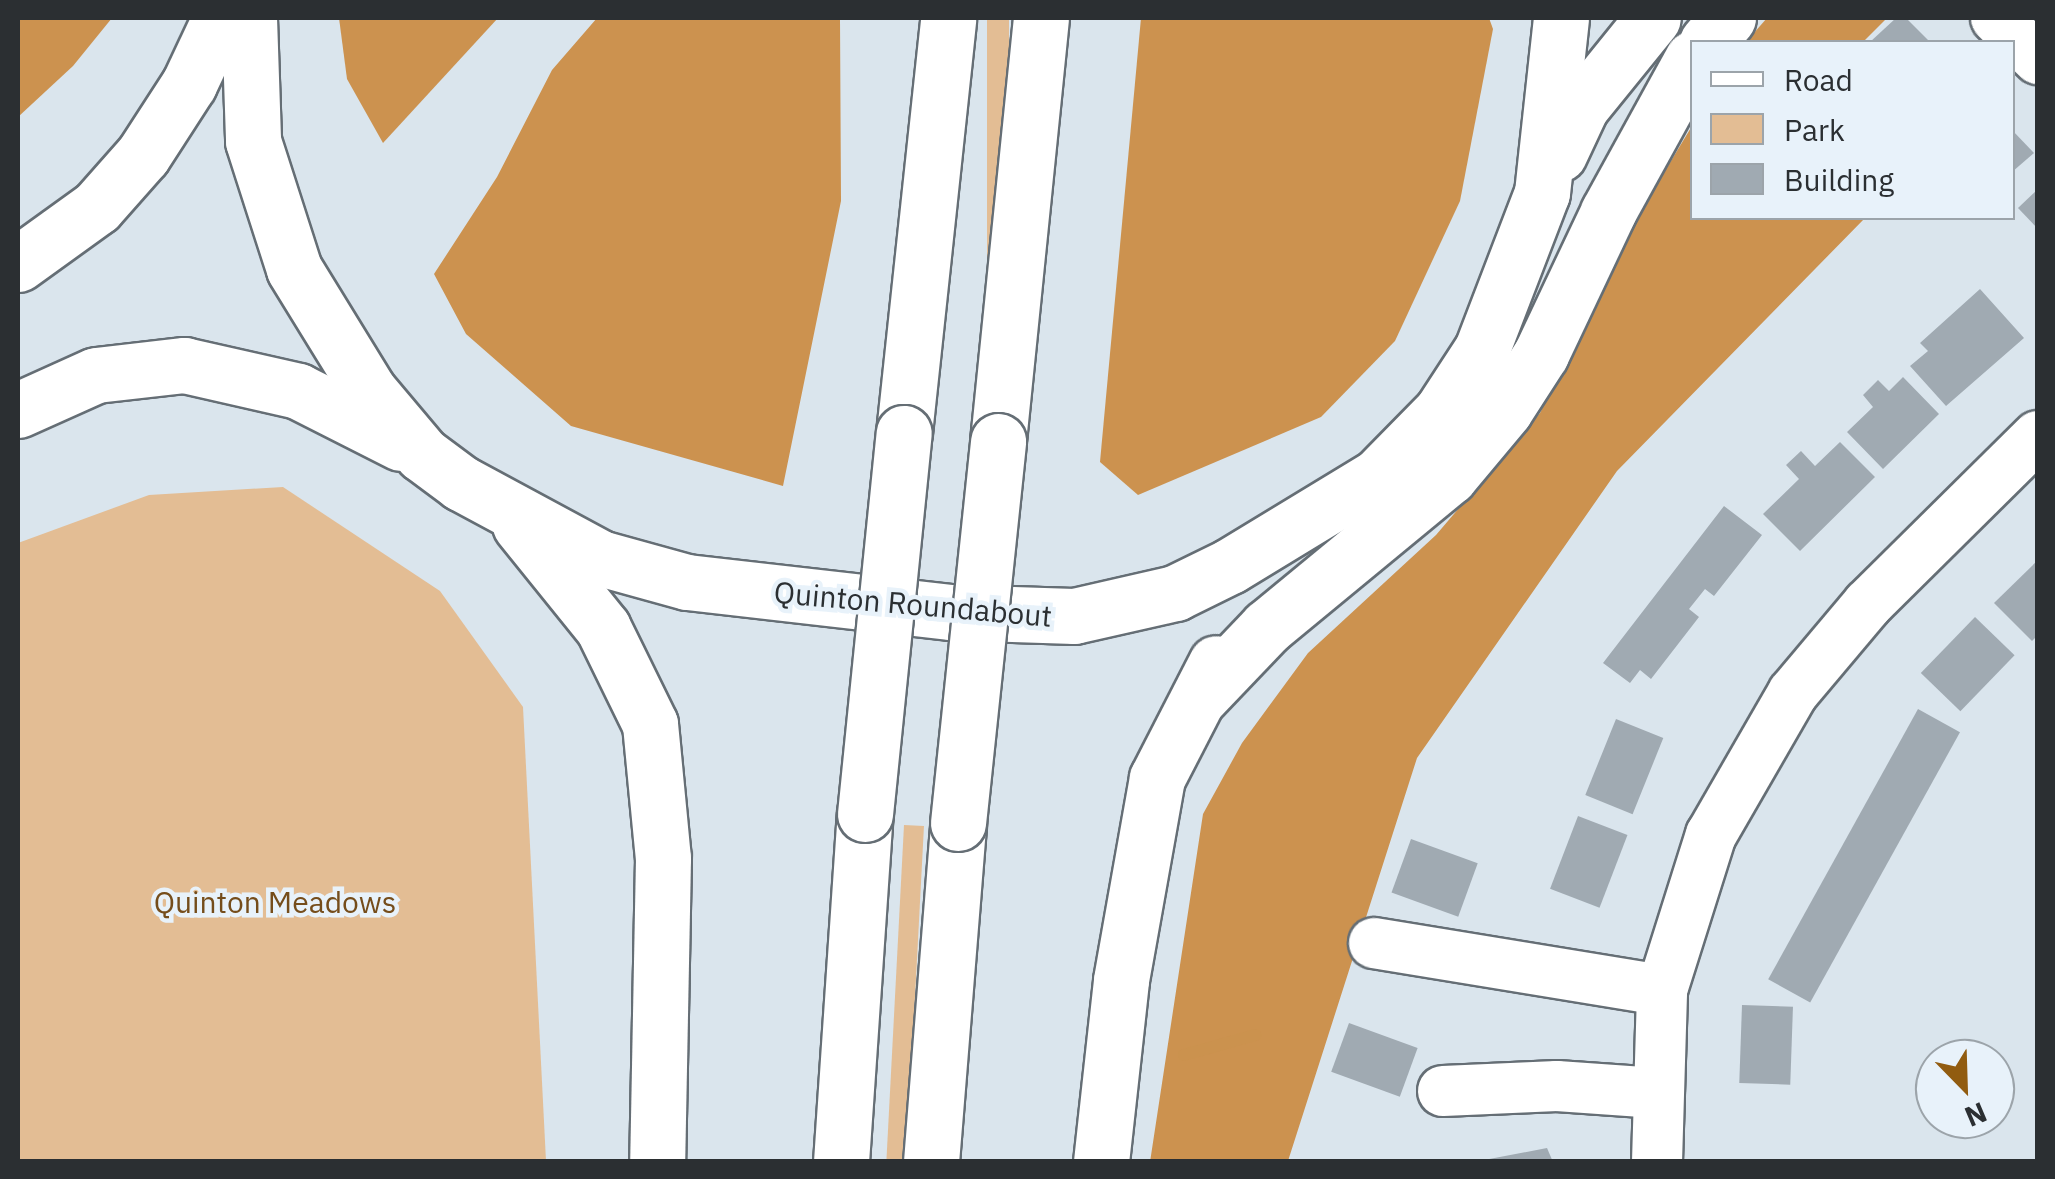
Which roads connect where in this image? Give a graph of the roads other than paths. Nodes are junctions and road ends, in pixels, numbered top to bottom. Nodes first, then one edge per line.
1 (220, 18) edge
2 (248, 18) edge
3 (948, 18) edge
4 (1041, 18) edge
5 (1562, 18) edge
6 (1653, 18) edge
7 (1728, 18) edge
8 (1996, 18) edge
9 (1708, 40) edge
10 (2038, 59) edge
11 (1690, 63) edge
12 (1542, 193) junction
13 (18, 264) edge
14 (18, 410) edge
15 (2038, 436) edge
16 (422, 454) junction
17 (1378, 476) junction
18 (513, 516) junction
19 (1201, 696) junction
20 (1374, 942) dead end
21 (1662, 990) junction
22 (1443, 1091) dead end
23 (1657, 1093) junction
24 (658, 1162) edge
25 (841, 1162) edge
26 (931, 1162) edge
27 (1102, 1162) edge
28 (1657, 1162) edge

1 - 13 highway
2 - 16 highway, Quinton Roundabout
3 - 25 highway, bridge
4 - 26 highway, bridge
5 - 12 highway, Quinton Roundabout
6 - 12 highway
7 - 9 highway
8 - 10 street
11 - 19 highway
12 - 17 highway, Quinton Roundabout
14 - 16 highway
15 - 21 street
16 - 18 highway, Quinton Roundabout
17 - 18 highway, Quinton Roundabout
17 - 19 highway
18 - 24 highway
19 - 27 highway
20 - 21 street
21 - 23 street
22 - 23 street
23 - 28 street

